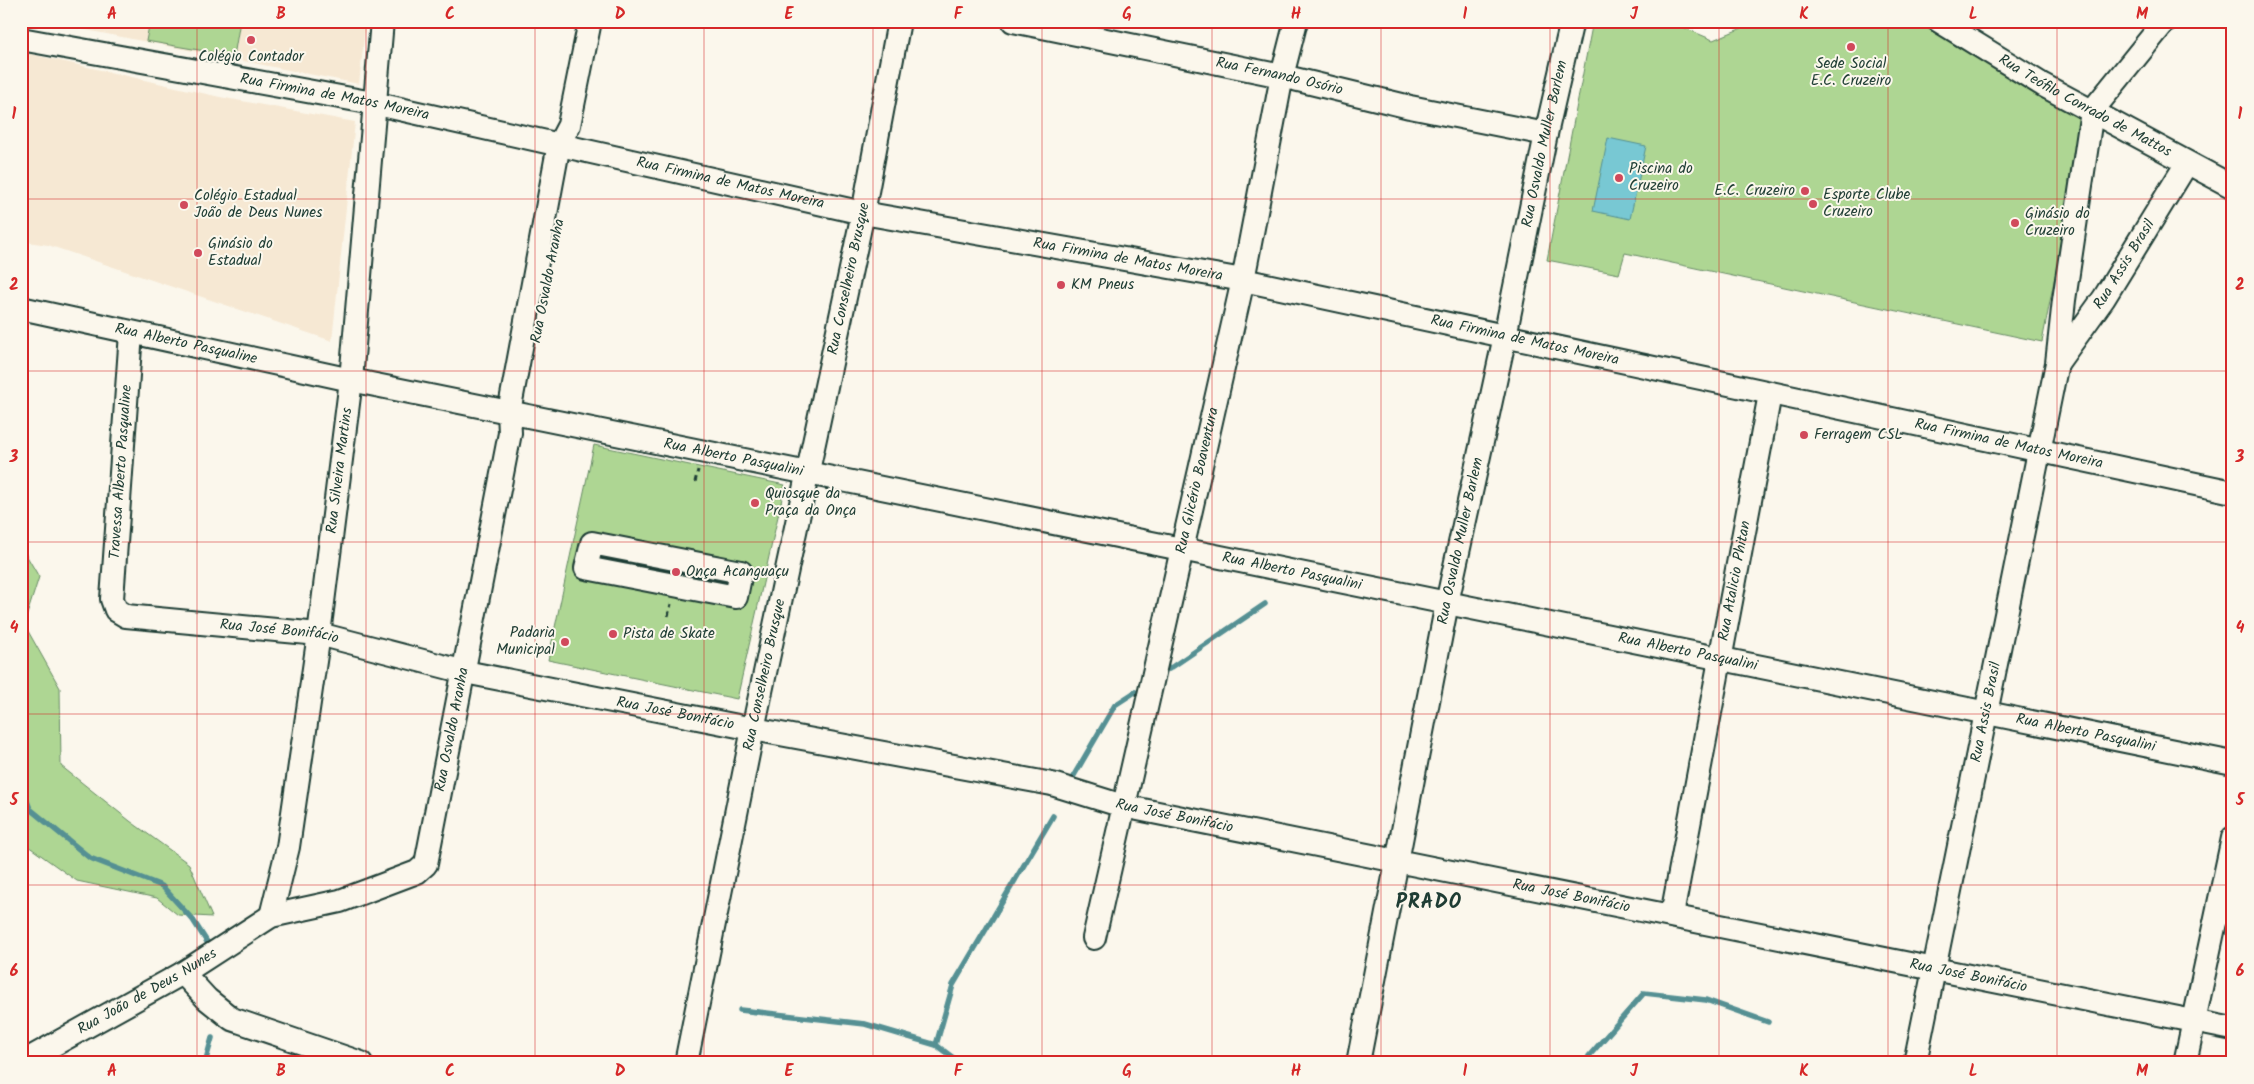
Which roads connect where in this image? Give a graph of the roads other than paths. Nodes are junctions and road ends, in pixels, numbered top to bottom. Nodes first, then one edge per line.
1 (382, 21) edge
2 (590, 21) edge
3 (899, 21) edge
4 (1014, 21) edge
5 (1296, 21) edge
6 (1572, 21) edge
7 (1939, 21) edge
8 (2165, 21) edge
9 (21, 39) edge
10 (1282, 76) junction
11 (373, 103) junction
12 (2092, 111) junction
13 (1546, 134) junction
14 (567, 139) junction
15 (2187, 163) junction
16 (2233, 187) edge
17 (863, 213) junction
18 (1242, 280) junction
19 (21, 308) edge
20 (131, 333) junction
21 (1505, 336) junction
22 (2057, 363) junction
23 (351, 380) junction
24 (1770, 394) junction
25 (514, 420) junction
26 (2039, 450) junction
27 (808, 473) junction
28 (2233, 492) edge
29 (1183, 549) junction
30 (664, 557) junction
31 (693, 563) junction
32 (658, 582) junction
33 (688, 588) junction
34 (1447, 603) junction
35 (116, 610) joint
36 (319, 634) junction
37 (1720, 659) junction
38 (465, 672) junction
39 (1986, 713) junction
40 (752, 729) junction
41 (2233, 763) edge
42 (1123, 806) junction
43 (2233, 838) edge
44 (1397, 862) junction
45 (1672, 915) junction
46 (271, 916) junction
47 (1094, 938) dead end
48 (1934, 968) junction
49 (183, 973) junction
50 (2193, 1021) junction
51 (2233, 1029) edge
52 (305, 1054) edge
53 (22, 1061) edge
54 (361, 1063) edge
55 (686, 1063) edge
56 (1358, 1063) edge
57 (1915, 1063) edge
58 (2185, 1063) edge

1 - 11 street, Rua Silveira Martins
2 - 14 street, Rua Osvaldo Aranha
3 - 17 street, Rua Conselheiro Brusque
4 - 10 street, Rua Fernando Osório
5 - 10 street, Rua Glicério Boaventura
6 - 13 street, Rua Osvaldo Muller Barlem
7 - 12 street, Rua Teófilo Conrado de Mattos
8 - 12 street
9 - 11 street, Rua Firmina de Matos Moreira
10 - 13 street, Rua Fernando Osório
10 - 18 street, Rua Glicério Boaventura
11 - 14 street, Rua Firmina de Matos Moreira
11 - 23 street, Rua Silveira Martins
12 - 15 street, Rua Teófilo Conrado de Mattos
12 - 22 street, Rua Assis Brasil
13 - 21 street, Rua Osvaldo Muller Barlem
14 - 17 street, Rua Firmina de Matos Moreira
14 - 25 street, Rua Osvaldo Aranha
15 - 16 street, Rua Teófilo Conrado de Mattos
15 - 22 street, Rua Assis Brasil
17 - 18 street, Rua Firmina de Matos Moreira
17 - 27 street, Rua Conselheiro Brusque
18 - 21 street, Rua Firmina de Matos Moreira
18 - 29 street, Rua Glicério Boaventura
19 - 20 street, Rua Alberto Pasqualine
20 - 23 street, Rua Alberto Pasqualine
20 - 35 street, Travessa Alberto Pasqualine
21 - 24 street, Rua Firmina de Matos Moreira
21 - 34 street, Rua Osvaldo Muller Barlem
22 - 26 street, Rua Assis Brasil
23 - 25 street, Rua Alberto Pasqualini
23 - 36 street, Rua Silveira Martins
24 - 26 street, Rua Firmina de Matos Moreira
24 - 37 street, Rua Atalicio Phitan
25 - 27 street, Rua Alberto Pasqualini
25 - 38 street, Rua Osvaldo Aranha
26 - 28 street, Rua Firmina de Matos Moreira
26 - 39 street, Rua Assis Brasil
27 - 29 street, Rua Alberto Pasqualini
27 - 40 street, Rua Conselheiro Brusque
29 - 34 street, Rua Alberto Pasqualini
29 - 42 street, Rua Glicério Boaventura
30 - 31 street
30 - 32 street
30 - 32 street
31 - 33 street
31 - 33 street
32 - 33 street
34 - 37 street, Rua Alberto Pasqualini
34 - 44 street, Rua Osvaldo Muller Barlem
35 - 36 street, Rua José Bonifácio
36 - 38 street, Rua José Bonifácio
36 - 46 street, Rua Silveira Martins
37 - 39 street, Rua Alberto Pasqualini
37 - 45 street, Rua Atalicio Phitan
38 - 40 street, Rua José Bonifácio
38 - 46 street, Rua Osvaldo Aranha
39 - 41 street, Rua Alberto Pasqualini
39 - 48 street, Rua Assis Brasil
40 - 42 street, Rua José Bonifácio
40 - 55 street, Rua Conselheiro Brusque
42 - 44 street, Rua José Bonifácio
42 - 47 street, Rua Glicério Boaventura
43 - 50 street
44 - 45 street, Rua José Bonifácio
44 - 56 street, Rua Osvaldo Muller Barlem
45 - 48 street, Rua José Bonifácio
46 - 49 street, Rua João de Deus Nunes
48 - 50 street, Rua José Bonifácio
48 - 57 street, Rua Assis Brasil
49 - 52 street
49 - 53 street, Rua João de Deus Nunes
50 - 51 street, Rua José Bonifácio
50 - 58 street
52 - 54 street

